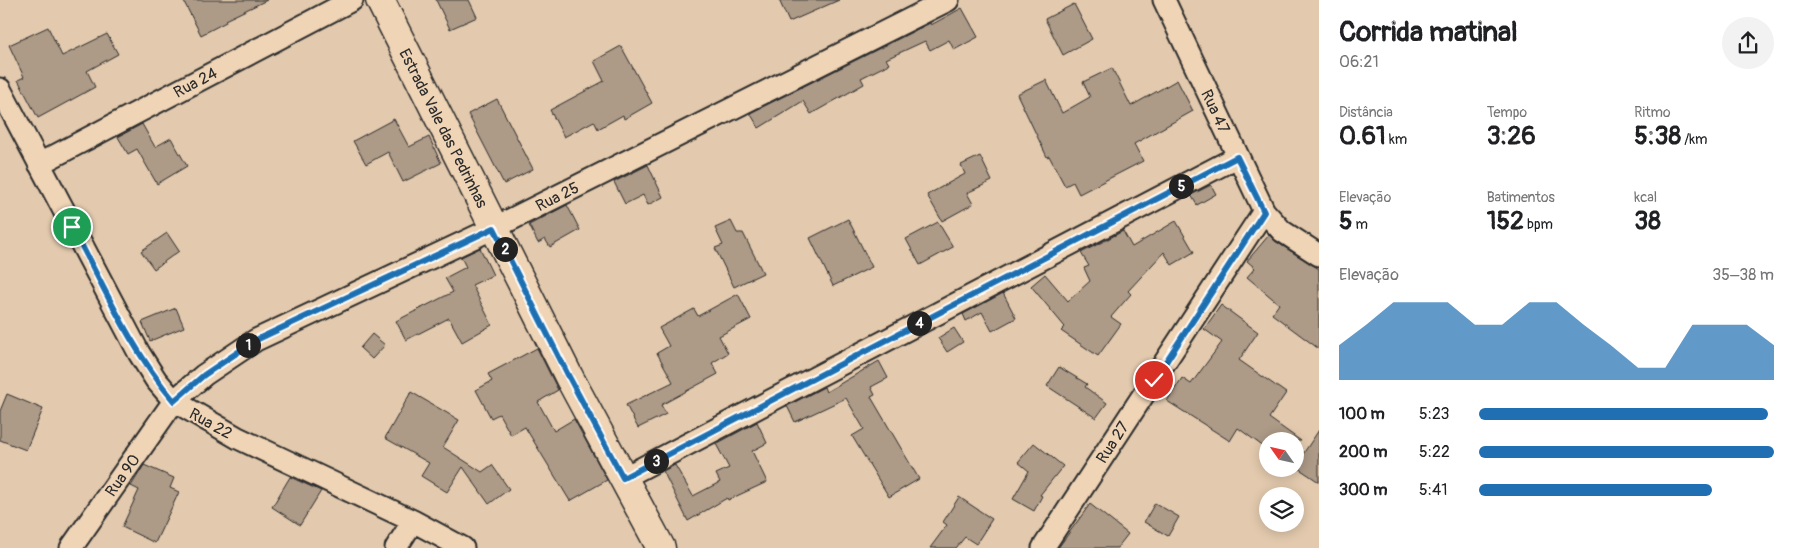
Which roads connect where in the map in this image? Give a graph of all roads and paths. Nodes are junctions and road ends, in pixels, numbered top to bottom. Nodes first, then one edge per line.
1 (352, 0) edge
2 (380, 0) edge
3 (948, 0) edge
4 (1164, 0) edge
5 (0, 89) edge
6 (1237, 157) junction
7 (39, 164) junction
8 (1264, 212) junction
9 (494, 228) junction
10 (1319, 255) edge
11 (174, 401) junction
12 (623, 478) junction
13 (413, 521) junction
14 (71, 548) edge
15 (396, 548) edge
16 (463, 548) edge
17 (661, 548) edge
18 (1043, 548) edge

1 - 7 street, Rua 24
2 - 9 main road, Estrada Vale das Pedrinhas
3 - 9 street, Rua 25
4 - 6 street, Rua 47
5 - 7 street, Rua 22
6 - 8 street, Rua 47
6 - 12 street
7 - 11 street, Rua 22
8 - 10 street, Rua 47
8 - 18 street, Rua 27
9 - 11 street, Rua 25
9 - 12 main road, Estrada Vale das Pedrinhas
11 - 13 street, Rua 22
11 - 14 street, Rua 90
12 - 17 main road, Estrada Vale das Pedrinhas
13 - 15 street
13 - 16 street, Rua 22

